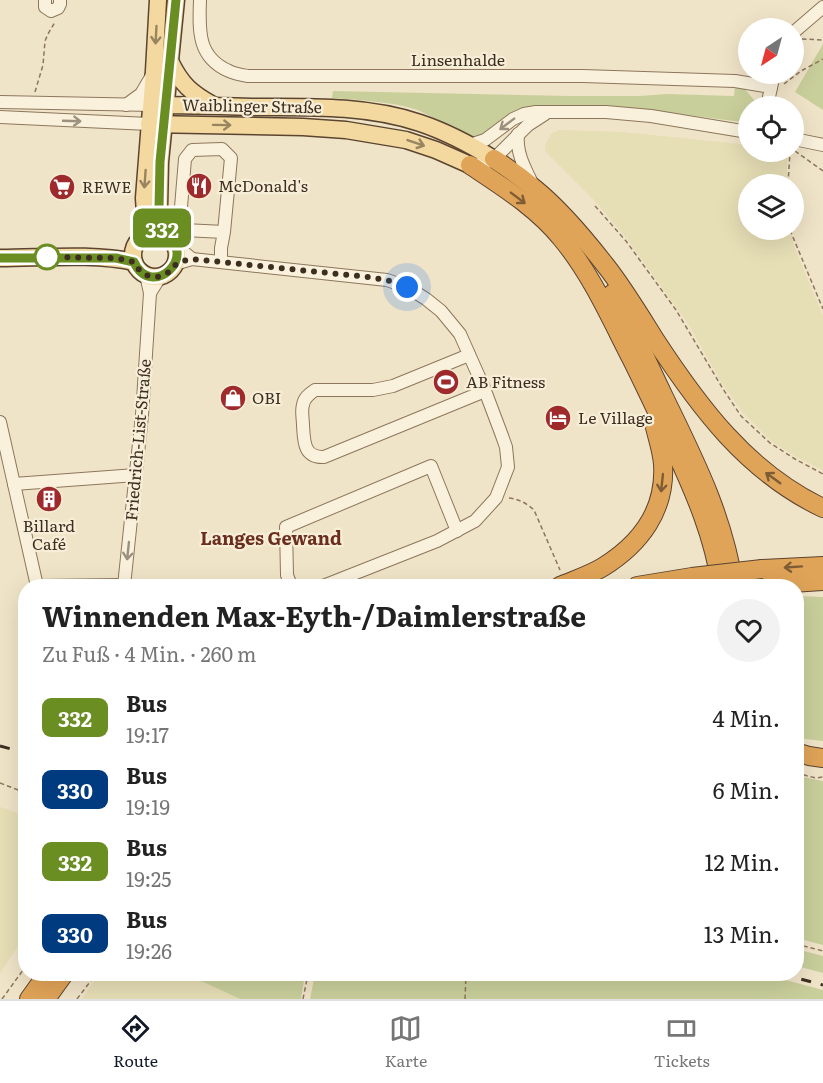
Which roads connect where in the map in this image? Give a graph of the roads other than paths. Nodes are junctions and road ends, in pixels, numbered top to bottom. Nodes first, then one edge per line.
1 (45, 0) edge
2 (158, 0) edge
3 (176, 0) edge
4 (200, 0) edge
5 (59, 4) edge
6 (823, 7) edge
7 (804, 28) edge
8 (170, 62) junction
9 (154, 71) junction
10 (772, 84) edge
11 (771, 87) junction
12 (769, 96) edge
13 (0, 102) edge
14 (126, 105) junction
15 (159, 105) junction
16 (217, 106) junction
17 (547, 113) junction
18 (0, 117) edge
19 (157, 124) junction
20 (192, 125) junction
21 (738, 130) edge
22 (518, 134) junction
23 (804, 141) edge
24 (470, 145) junction
25 (823, 145) edge
26 (495, 159) junction
27 (160, 162) junction
28 (470, 165) junction
29 (536, 189) junction
30 (224, 232) junction
31 (156, 239) junction
32 (587, 244) junction
33 (0, 258) edge
34 (116, 258) junction
35 (192, 259) junction
36 (134, 262) junction
37 (221, 262) junction
38 (175, 264) junction
39 (153, 276) junction
40 (469, 355) junction
41 (485, 391) junction
42 (652, 400) junction
43 (0, 422) edge
44 (136, 476) junction
45 (14, 484) junction
46 (823, 508) edge
47 (457, 531) junction
48 (823, 566) edge
49 (35, 579) edge
50 (125, 579) edge
51 (288, 579) edge
52 (341, 579) edge
53 (567, 579) edge
54 (680, 579) edge
55 (720, 579) edge
56 (733, 579) edge
57 (742, 579) edge
58 (771, 579) edge
59 (804, 581) edge
60 (823, 581) edge
61 (804, 591) edge
62 (823, 591) edge
63 (804, 743) edge
64 (823, 746) edge
65 (804, 754) edge
66 (823, 758) edge
67 (42, 981) edge
68 (59, 981) edge
69 (28, 999) edge
70 (46, 999) edge

1 - 5 street
2 -> 9 main road
3 - 8 main road
4 - 11 street, Linsenhalde
6 - 7 street
8 - 15 main road
8 - 16 main road
9 - 14 street
9 - 15 main road
10 - 11 street
11 - 12 street
13 - 14 street, Waiblinger Straße
14 - 15 street, Waiblinger Straße
15 - 16 main road, Waiblinger Straße
15 - 19 main road
16 - 24 main road, Waiblinger Straße
17 - 21 street
17 - 22 street
17 -> 24 street
18 -> 19 street, Waiblinger Straße
19 - 20 main road, Waiblinger Straße
19 - 27 main road
19 -> 31 main road
20 - 27 main road
20 -> 28 main road, Waiblinger Straße
22 - 26 street
22 - 29 street
23 - 25 street
24 - 26 main road, Waiblinger Straße
26 - 28 street
26 - 29 highway
27 - 31 main road
28 -> 42 highway
29 - 32 highway
30 - 30 street
30 - 37 street
31 - 34 main road
31 - 35 street
31 - 36 main road
31 - 38 main road
46 -> 32 highway
32 - 56 highway
33 - 34 main road
34 - 36 main road
35 - 37 street
35 - 38 street
36 - 39 main road
37 - 40 street
38 - 39 main road
39 - 44 street, Friedrich-List-Straße
40 - 41 street
40 - 41 street
41 - 47 street
42 -> 53 highway
42 - 55 highway
43 - 45 street
44 - 45 street
44 -> 50 street, Friedrich-List-Straße
45 - 49 street
47 - 51 street
47 - 52 street
48 -> 58 highway
54 - 57 highway, bridge
59 - 60 highway
61 - 62 highway
63 - 64 highway
65 - 66 highway
67 - 69 highway
68 - 70 highway

